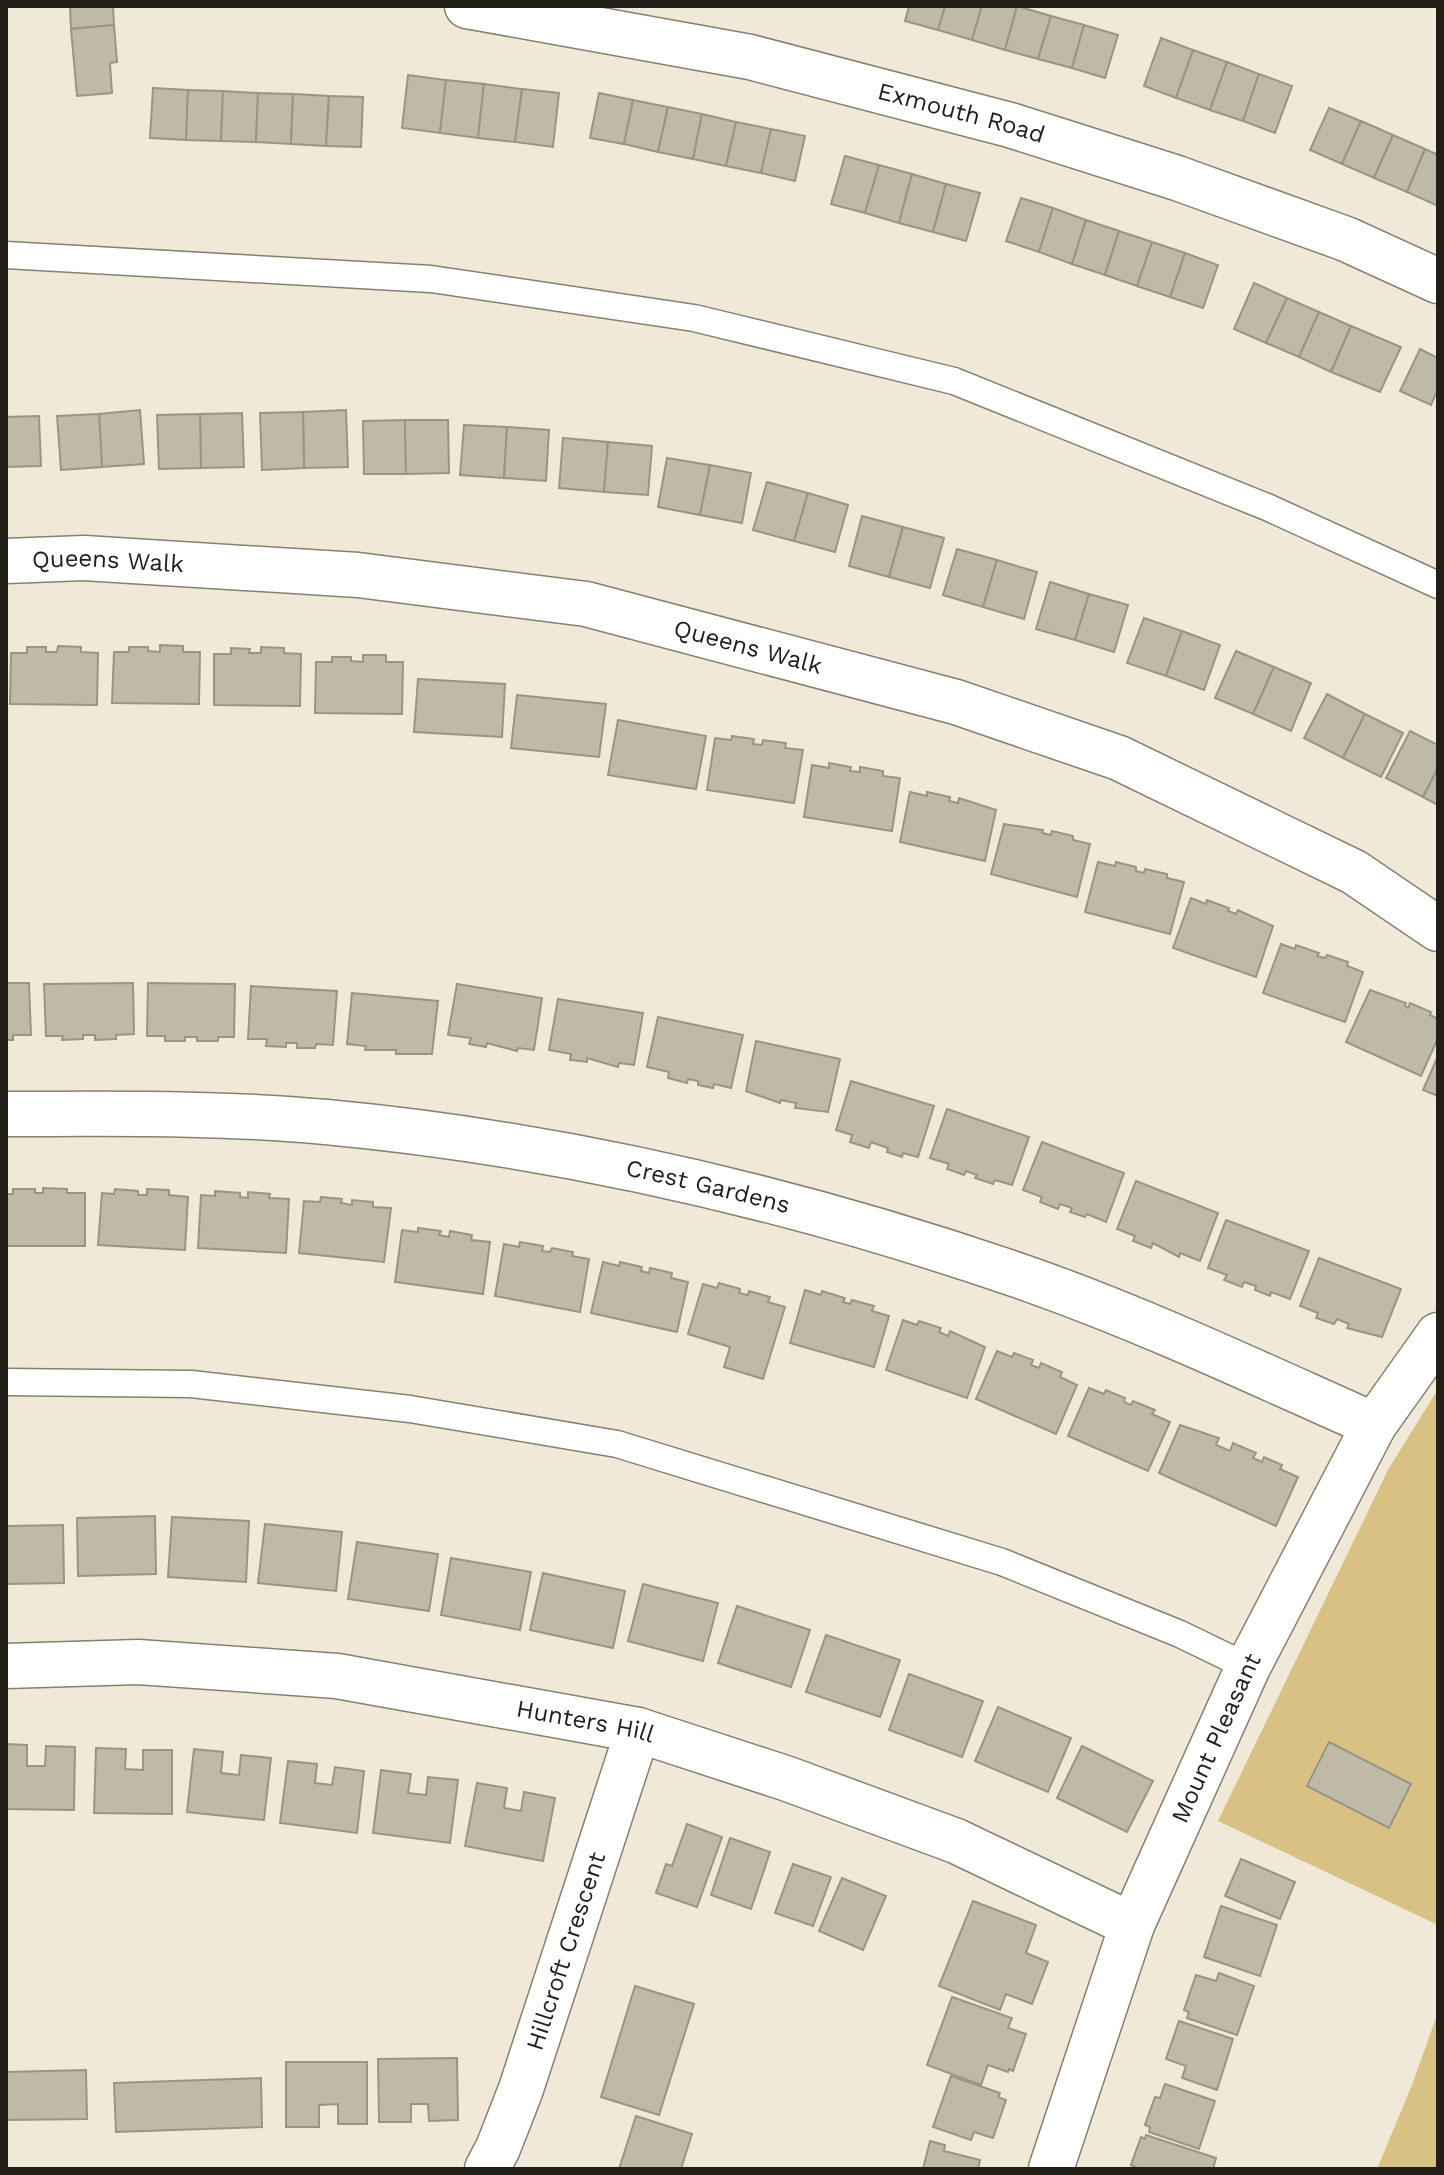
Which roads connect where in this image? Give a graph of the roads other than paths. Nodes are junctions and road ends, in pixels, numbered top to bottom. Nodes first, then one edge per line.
1 (467, 6) edge
2 (6, 255) edge
3 (1438, 281) edge
4 (6, 561) edge
5 (1438, 585) edge
6 (1438, 929) edge
7 (6, 1114) edge
8 (1438, 1335) edge
9 (6, 1382) edge
10 (1374, 1425) junction
11 (6, 1666) edge
12 (1248, 1667) junction
13 (638, 1730) junction
14 (1132, 1925) junction
15 (487, 2169) edge
16 (1051, 2169) edge

1 - 3 street, Exmouth Road
2 - 5 lane
4 - 6 street, Queens Walk
7 - 10 street, Crest Gardens
8 - 10 street, Mount Pleasant
9 - 12 lane
10 - 12 street, Mount Pleasant
11 - 13 street, Hunters Hill
12 - 14 street, Mount Pleasant
13 - 14 street, Hunters Hill
13 - 15 street, Hillcroft Crescent
14 - 16 street, Mount Pleasant

